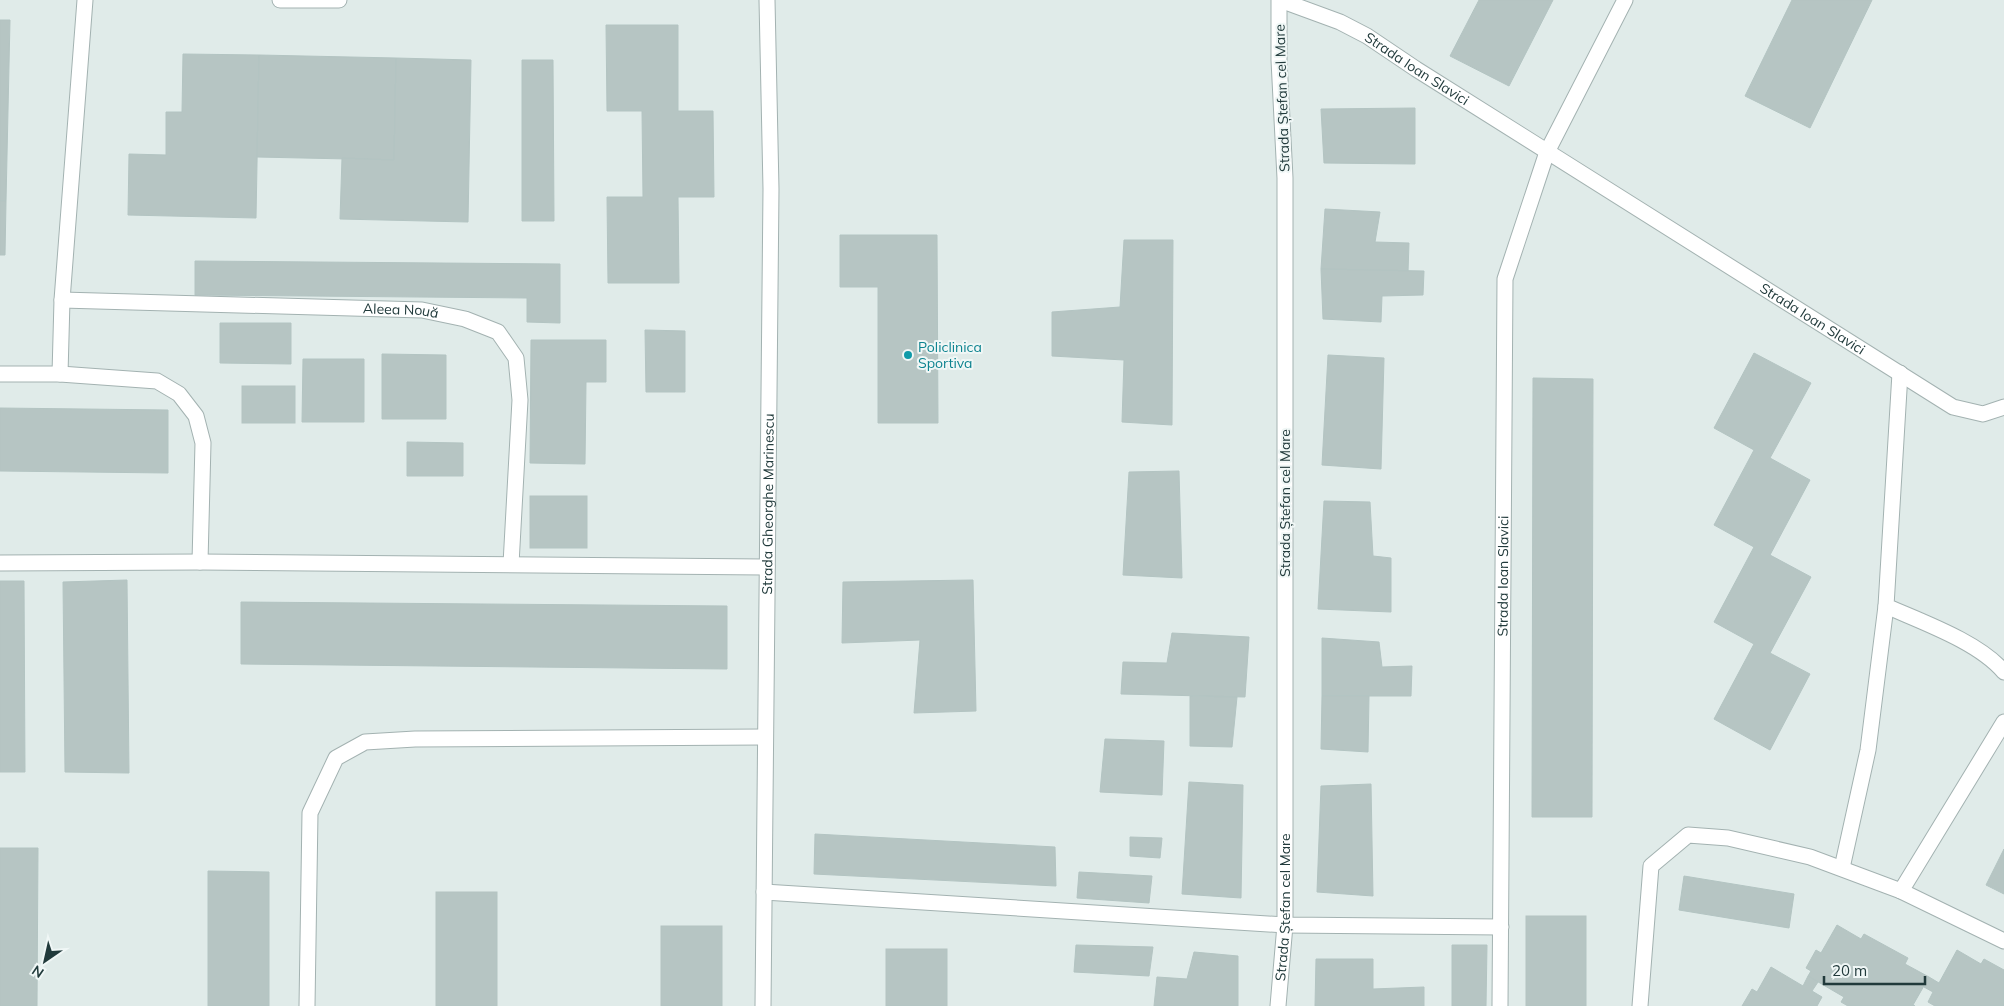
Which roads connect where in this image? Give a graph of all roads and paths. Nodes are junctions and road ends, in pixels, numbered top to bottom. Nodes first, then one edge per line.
1 (85, 0) edge
2 (280, 0) edge
3 (339, 0) edge
4 (767, 0) edge
5 (1280, 0) edge
6 (1625, 0) edge
7 (1547, 152) junction
8 (62, 300) junction
9 (1900, 373) junction
10 (0, 374) edge
11 (60, 374) junction
12 (2004, 407) edge
13 (200, 562) junction
14 (0, 563) edge
15 (511, 564) junction
16 (766, 567) junction
17 (1886, 606) junction
18 (2004, 672) edge
19 (2004, 722) edge
20 (765, 737) junction
21 (1842, 868) junction
22 (1901, 891) junction
23 (764, 892) junction
24 (1285, 924) junction
25 (1501, 927) junction
26 (2004, 941) edge
27 (307, 1006) edge
28 (763, 1006) edge
29 (1278, 1006) edge
30 (1500, 1006) edge
31 (1640, 1006) edge

1 - 8 street
2 - 3 street
4 - 16 street, Strada Gheorghe Marinescu
5 - 7 street, Strada Ioan Slavici
5 - 24 street, Strada Ștefan cel Mare
6 - 7 street, Strada Ioan Slavici
7 - 9 street, Strada Ioan Slavici
7 - 25 street, Strada Ioan Slavici
8 - 11 street
8 - 15 street, Aleea Nouă
9 - 12 street, Strada Ioan Slavici
9 - 17 street
10 - 11 street
11 - 13 street
13 - 14 street
13 - 15 street
15 - 16 street
16 - 20 street, Strada Gheorghe Marinescu
17 - 18 street
17 - 21 street
19 - 22 street
20 - 23 street, Strada Gheorghe Marinescu
20 - 27 street
21 - 22 street
21 - 31 street
22 - 26 street
23 - 24 street
23 - 28 street, Strada Gheorghe Marinescu
24 - 25 street
24 - 29 street, Strada Ștefan cel Mare
25 - 30 street, Strada Ioan Slavici

